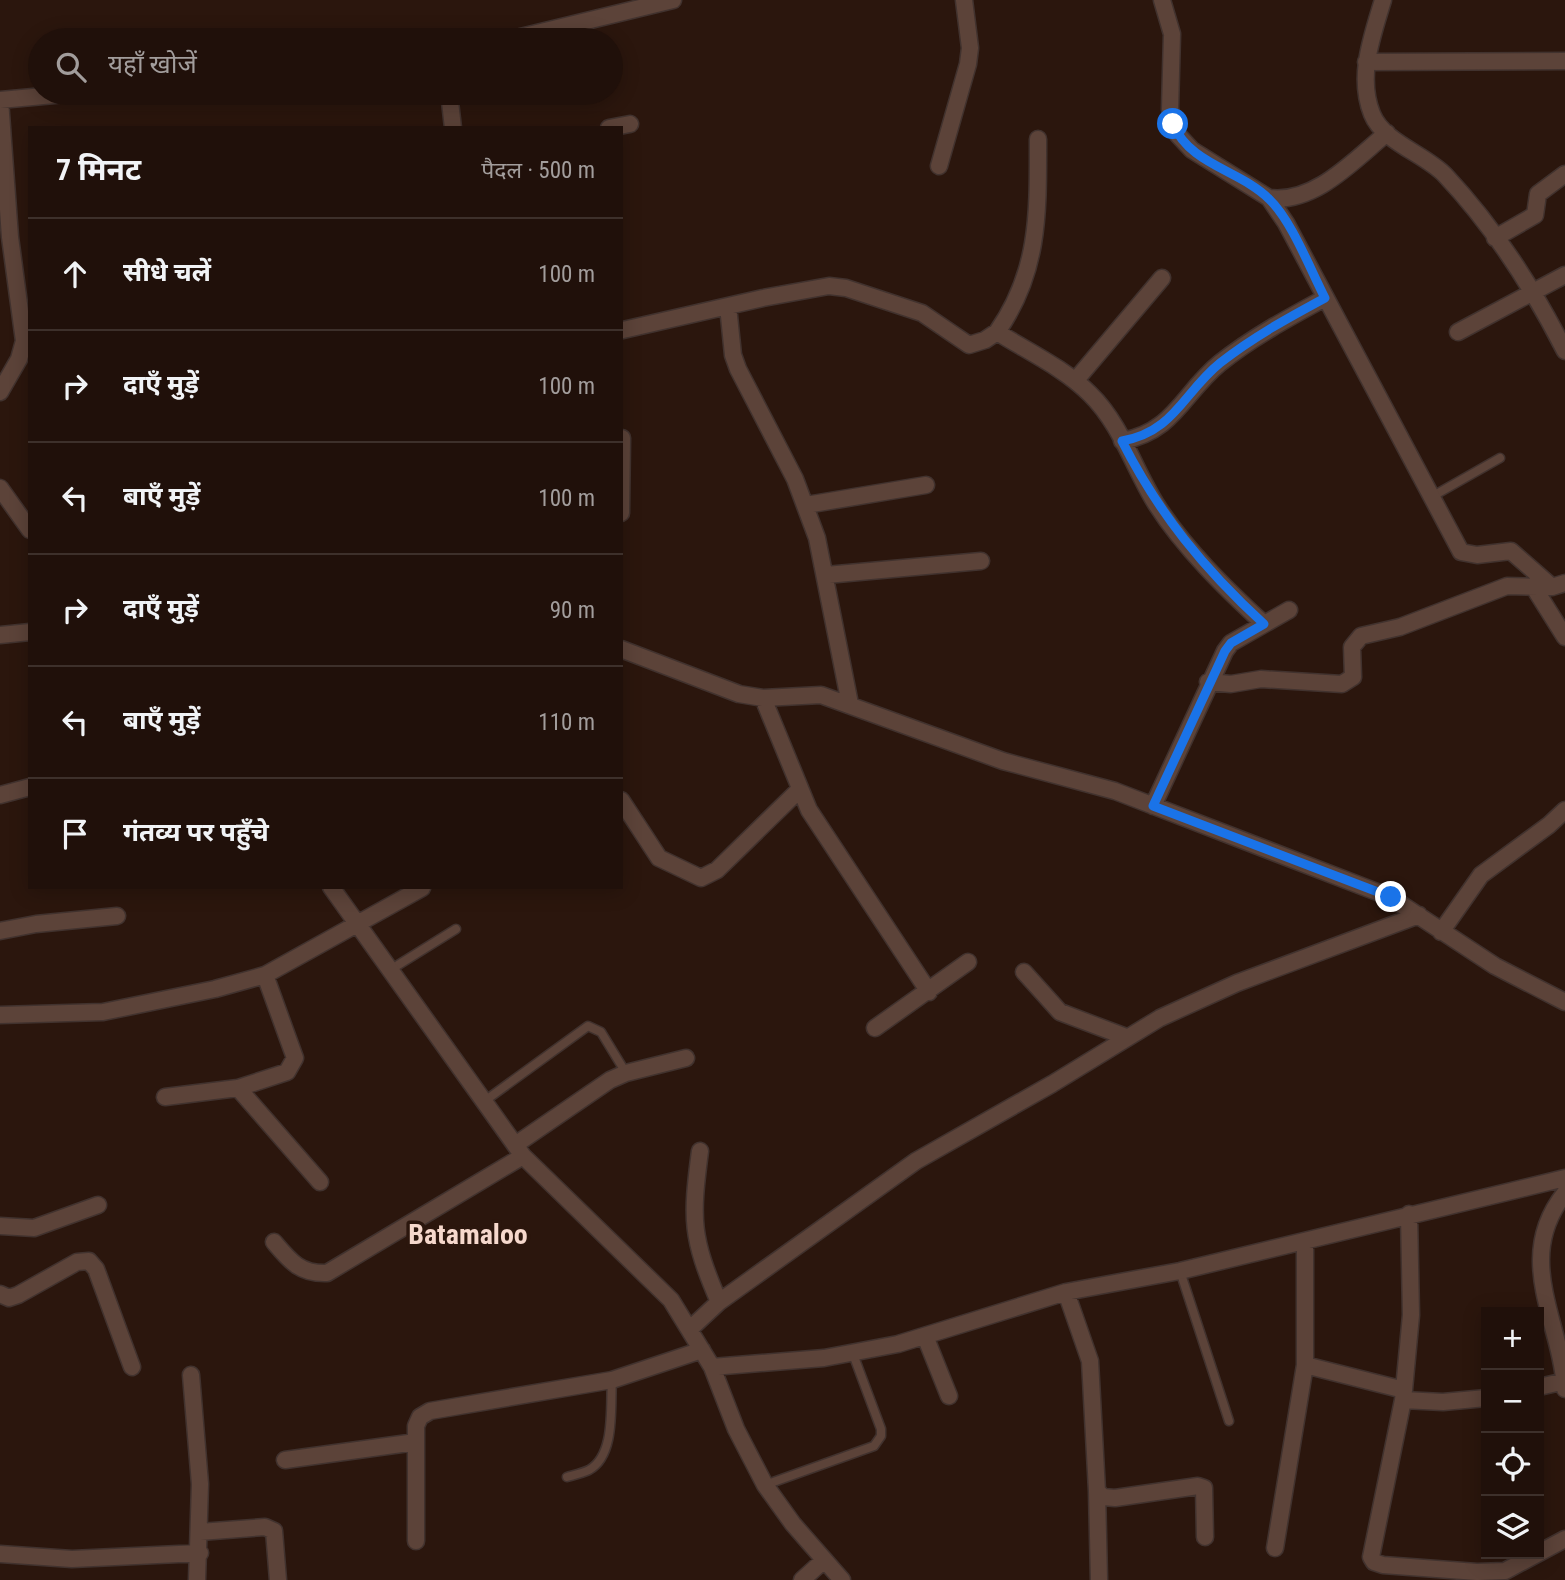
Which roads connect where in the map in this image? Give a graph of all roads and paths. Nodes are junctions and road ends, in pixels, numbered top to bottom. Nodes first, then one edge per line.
1 (673, 0) edge
2 (964, 0) edge
3 (1162, 0) edge
4 (1382, 0) edge
5 (558, 28) edge
6 (1565, 61) edge
7 (1366, 62) junction
8 (28, 97) edge
9 (0, 100) edge
10 (450, 105) edge
11 (629, 124) dead end
12 (453, 126) edge
13 (619, 126) edge
14 (1387, 133) junction
15 (1038, 139) dead end
16 (939, 166) dead end
17 (1565, 174) edge
18 (1269, 198) junction
19 (5, 238) edge
20 (1495, 238) junction
21 (1565, 275) edge
22 (1162, 278) dead end
23 (1535, 293) junction
24 (1325, 298) junction
25 (728, 306) junction
26 (623, 330) dead end
27 (996, 331) junction
28 (1458, 332) dead end
29 (27, 342) edge
30 (1565, 351) edge
31 (1075, 381) junction
32 (0, 392) edge
33 (1122, 441) junction
34 (1500, 458) dead end
35 (926, 485) dead end
36 (0, 488) edge
37 (1433, 496) junction
38 (806, 505) junction
39 (28, 527) edge
40 (981, 561) dead end
41 (825, 575) junction
42 (1558, 585) edge
43 (1534, 586) junction
44 (1289, 610) dead end
45 (1264, 624) junction
46 (28, 632) edge
47 (0, 635) edge
48 (1565, 637) edge
49 (623, 650) edge
50 (1208, 682) junction
51 (763, 698) junction
52 (850, 704) junction
53 (28, 787) edge
54 (800, 789) junction
55 (0, 794) edge
56 (623, 803) edge
57 (1153, 806) junction
58 (1565, 810) edge
59 (332, 889) edge
60 (420, 889) edge
61 (1419, 915) junction
62 (117, 916) dead end
63 (357, 924) junction
64 (456, 929) dead end
65 (0, 932) edge
66 (1441, 932) junction
67 (968, 962) dead end
68 (390, 970) junction
69 (1024, 972) dead end
70 (265, 975) junction
71 (929, 992) junction
72 (1565, 1002) edge
73 (0, 1015) edge
74 (875, 1028) dead end
75 (1126, 1037) junction
76 (686, 1059) dead end
77 (626, 1073) junction
78 (238, 1088) junction
79 (165, 1097) dead end
80 (486, 1100) junction
81 (700, 1150) dead end
82 (519, 1151) junction
83 (1565, 1178) edge
84 (320, 1182) dead end
85 (1565, 1194) edge
86 (98, 1205) dead end
87 (1409, 1214) junction
88 (0, 1226) edge
89 (1305, 1241) junction
90 (274, 1242) dead end
91 (1180, 1271) junction
92 (1066, 1292) junction
93 (0, 1294) edge
94 (719, 1303) junction
95 (690, 1329) junction
96 (925, 1336) junction
97 (702, 1350) junction
98 (853, 1354) junction
99 (1305, 1365) junction
100 (132, 1367) dead end
101 (712, 1367) junction
102 (191, 1374) dead end
103 (612, 1380) junction
104 (1565, 1381) edge
105 (1544, 1386) edge
106 (1565, 1389) edge
107 (1404, 1395) junction
108 (950, 1396) dead end
109 (1481, 1398) edge
110 (1230, 1421) dead end
111 (415, 1442) junction
112 (285, 1460) dead end
113 (567, 1477) dead end
114 (765, 1485) junction
115 (1097, 1491) junction
116 (200, 1532) junction
117 (1205, 1537) dead end
118 (1565, 1539) edge
119 (416, 1541) dead end
120 (1275, 1548) dead end
121 (200, 1553) junction
122 (0, 1554) edge
123 (823, 1561) junction
124 (1519, 1565) junction
125 (197, 1580) edge
126 (278, 1580) edge
127 (802, 1580) edge
128 (842, 1580) edge
129 (1100, 1580) edge
130 (1505, 1580) edge

1 - 5 street
2 - 16 street
3 - 18 street
4 - 7 street
6 - 7 street
7 - 14 street
8 - 9 street
9 - 19 street
10 - 12 street
11 - 13 street
14 - 18 street
14 - 20 street
15 - 27 street
17 - 20 street
18 - 24 street
19 - 29 street
20 - 23 street
21 - 23 street
22 - 31 street
23 - 28 street
23 - 30 street
24 - 33 street
24 - 37 street
25 - 26 street
25 - 27 street
25 - 38 street
27 - 31 street
29 - 32 street
31 - 33 street
33 - 45 street
34 - 37 lane
35 - 38 street
36 - 39 street
37 - 42 street
38 - 41 street
40 - 41 street
41 - 52 street
42 - 43 street
43 - 48 street
43 - 50 street
44 - 45 street
45 - 50 street
46 - 47 street
49 - 51 street
50 - 57 street
51 - 52 street
51 - 54 street
52 - 57 street
53 - 55 street
54 - 56 street
54 - 71 street
57 - 61 street
58 - 66 street
59 - 63 street
60 - 63 street
61 - 66 street
61 - 75 street
62 - 65 street
63 - 68 street
63 - 70 street
64 - 68 lane
66 - 72 street
67 - 71 street
68 - 80 street
69 - 75 street
70 - 73 street
70 - 78 street
71 - 74 street
75 - 94 street
76 - 77 street
77 - 80 lane
77 - 82 street
78 - 79 street
78 - 84 street
80 - 82 street
81 - 94 street
82 - 90 street
82 - 95 street
83 - 87 street
85 - 104 street
86 - 88 street
87 - 89 street
87 - 107 street
89 - 91 street
89 - 99 street
91 - 92 street
91 - 110 lane
92 - 96 street
92 - 115 street
93 - 100 street
94 - 95 street
95 - 97 street
96 - 98 street
96 - 108 street
97 - 101 street
97 - 103 street
98 - 101 street
98 - 114 lane
99 - 107 street
99 - 120 street
101 - 114 street
102 - 116 street
103 - 111 street
103 - 113 lane
104 - 105 street
104 - 106 street
107 - 109 street
107 - 124 street
111 - 112 street
111 - 119 street
114 - 123 street
115 - 117 street
115 - 129 street
116 - 121 street
116 - 126 street
118 - 124 street
121 - 122 street
121 - 125 street
123 - 127 street
123 - 128 street
124 - 130 street

